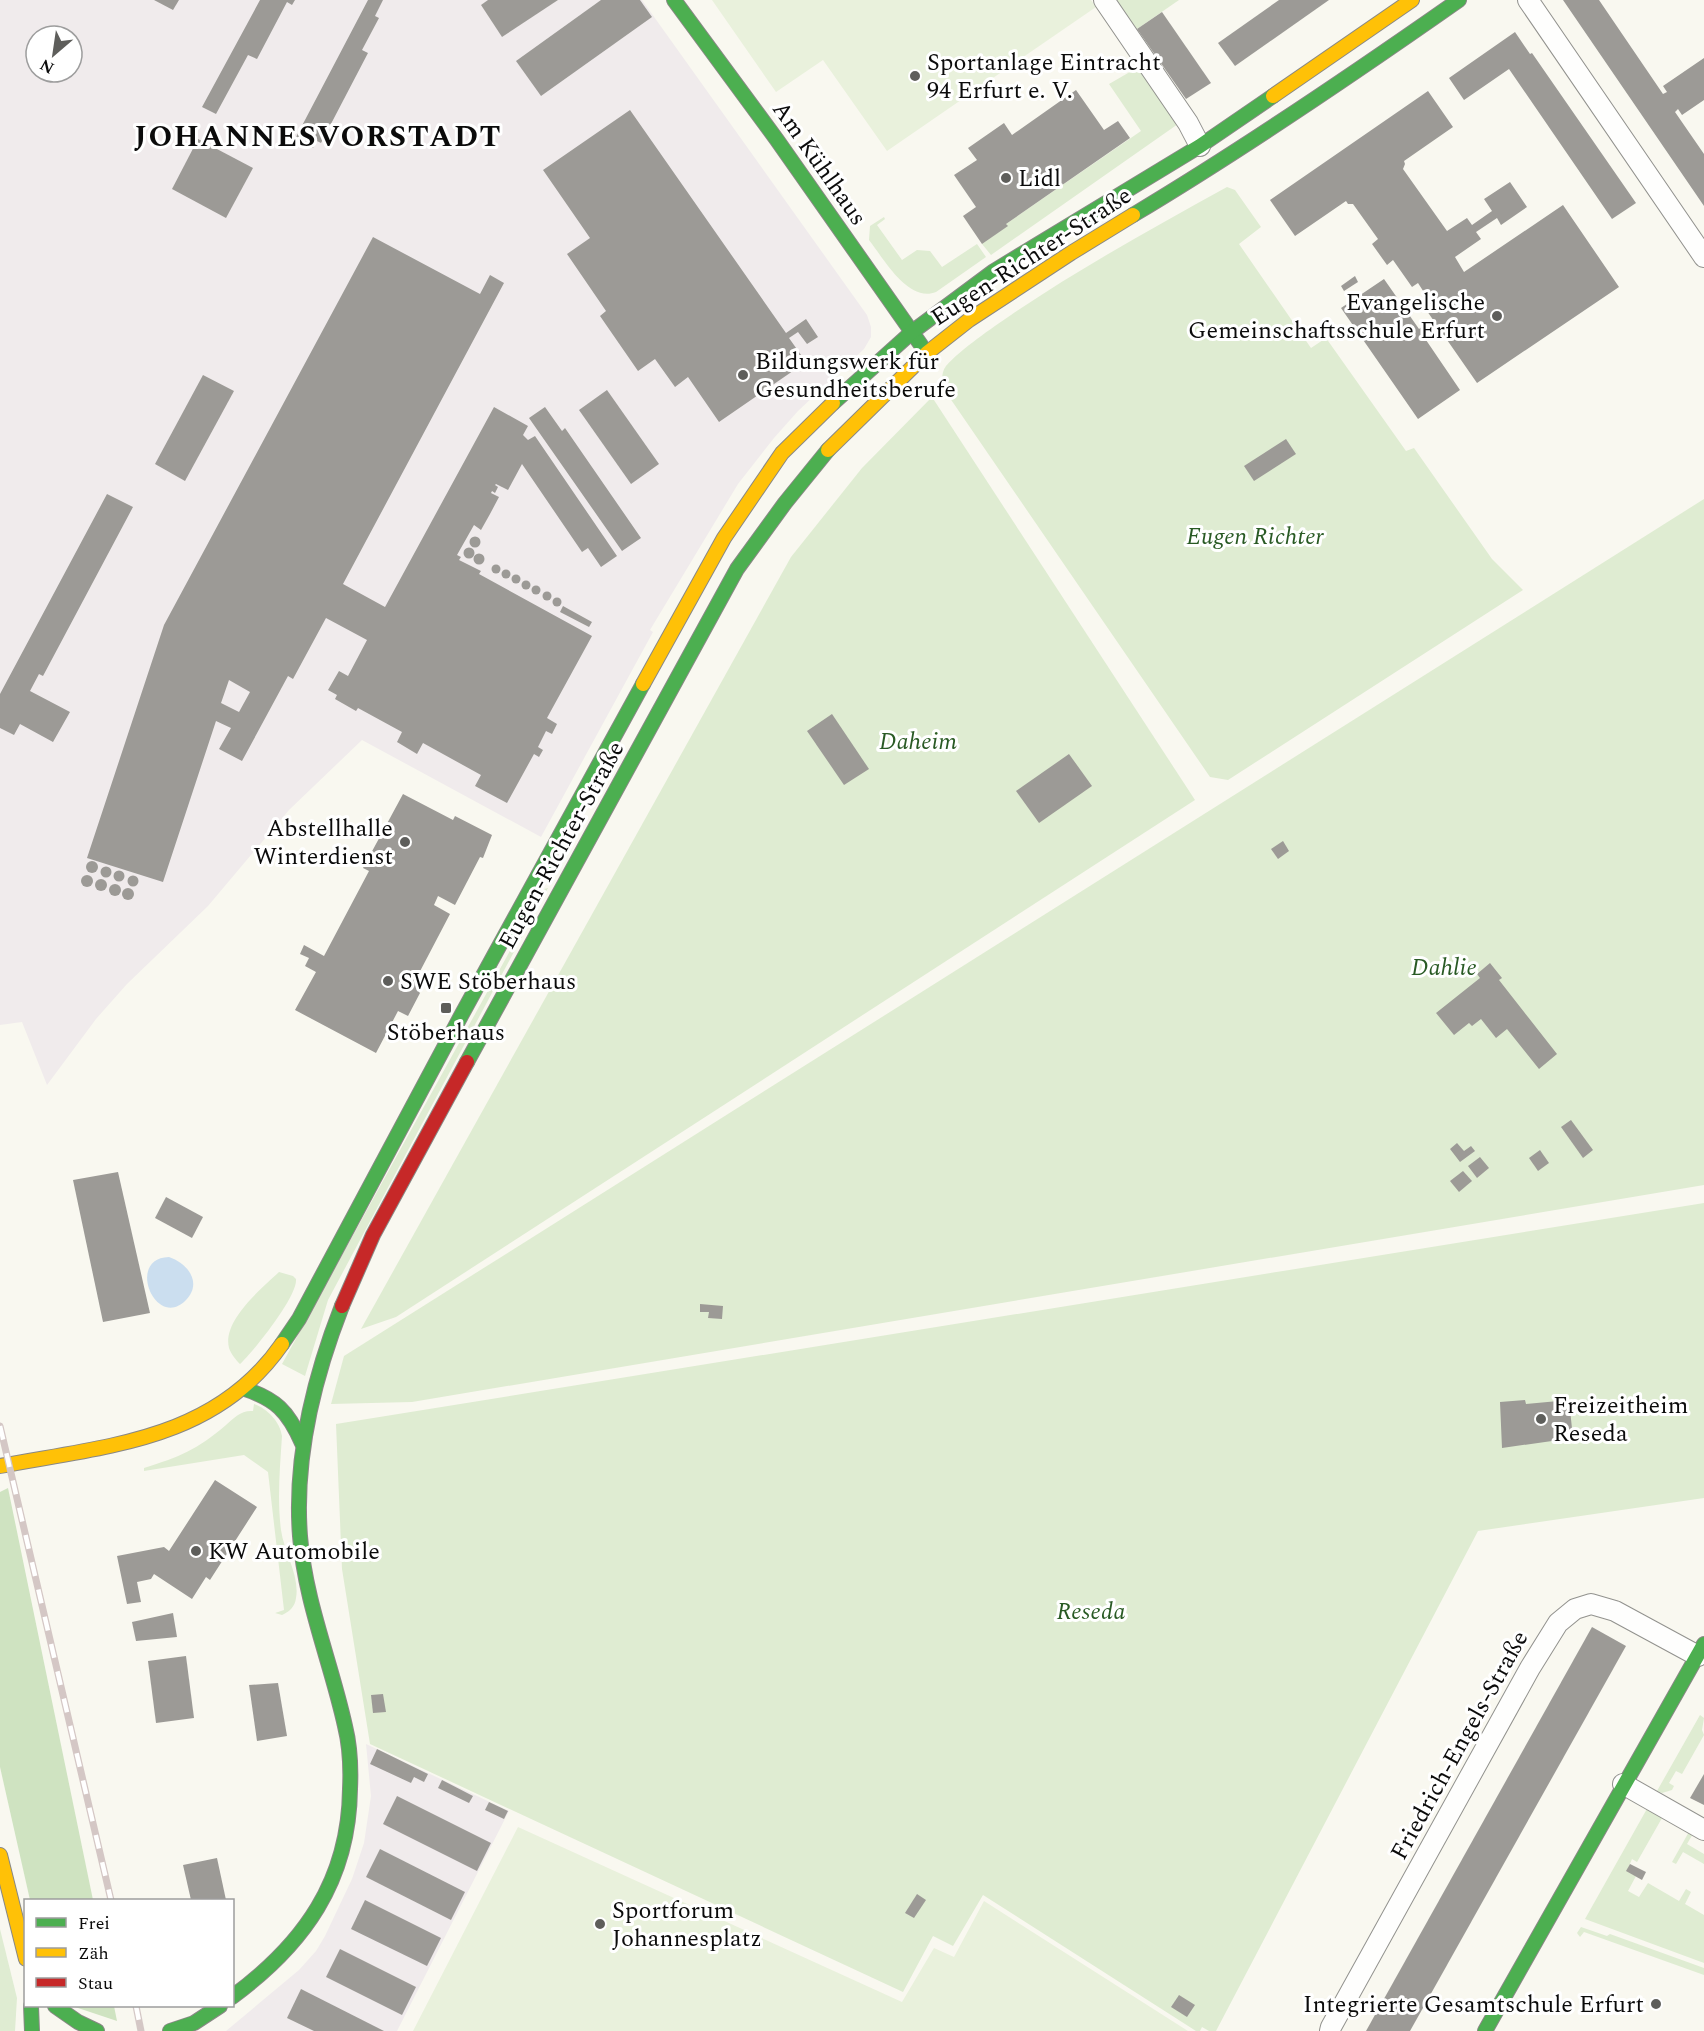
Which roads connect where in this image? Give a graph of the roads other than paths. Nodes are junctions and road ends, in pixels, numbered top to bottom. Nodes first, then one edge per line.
1 (674, 0) edge
2 (1104, 0) edge
3 (1412, 0) edge
4 (1459, 0) edge
5 (1528, 0) edge
6 (1200, 146) junction
7 (1704, 257) edge
8 (912, 332) junction
9 (927, 353) junction
10 (242, 1388) junction
11 (302, 1443) junction
12 (2, 1466) edge
13 (1701, 1650) edge
14 (1623, 1784) junction
15 (1704, 1830) edge
16 (0, 1856) edge
17 (24, 1951) edge
18 (234, 1996) edge
19 (31, 2007) edge
20 (56, 2007) edge
21 (218, 2007) edge
22 (32, 2031) edge
23 (97, 2031) edge
24 (170, 2031) edge
25 (1330, 2031) edge
26 (1485, 2031) edge

1 - 8 main road, Am Kühlhaus
2 - 6 street
3 - 6 main road, Eugen-Richter-Straße
4 - 9 main road, Eugen-Richter-Straße
5 - 7 street
6 - 8 main road, Eugen-Richter-Straße
8 - 9 main road, Am Kühlhaus
8 - 10 main road, Eugen-Richter-Straße
9 - 11 main road, Eugen-Richter-Straße
10 - 11 main road
10 - 12 main road, Eugen-Richter-Straße
11 - 18 main road, Eugen-Richter-Straße
13 - 14 main road, Friedrich-Engels-Straße
13 - 25 street, Friedrich-Engels-Straße
14 - 15 street
14 - 26 main road, Friedrich-Engels-Straße
16 - 17 main road
19 - 22 main road
20 - 23 main road
21 - 24 main road

